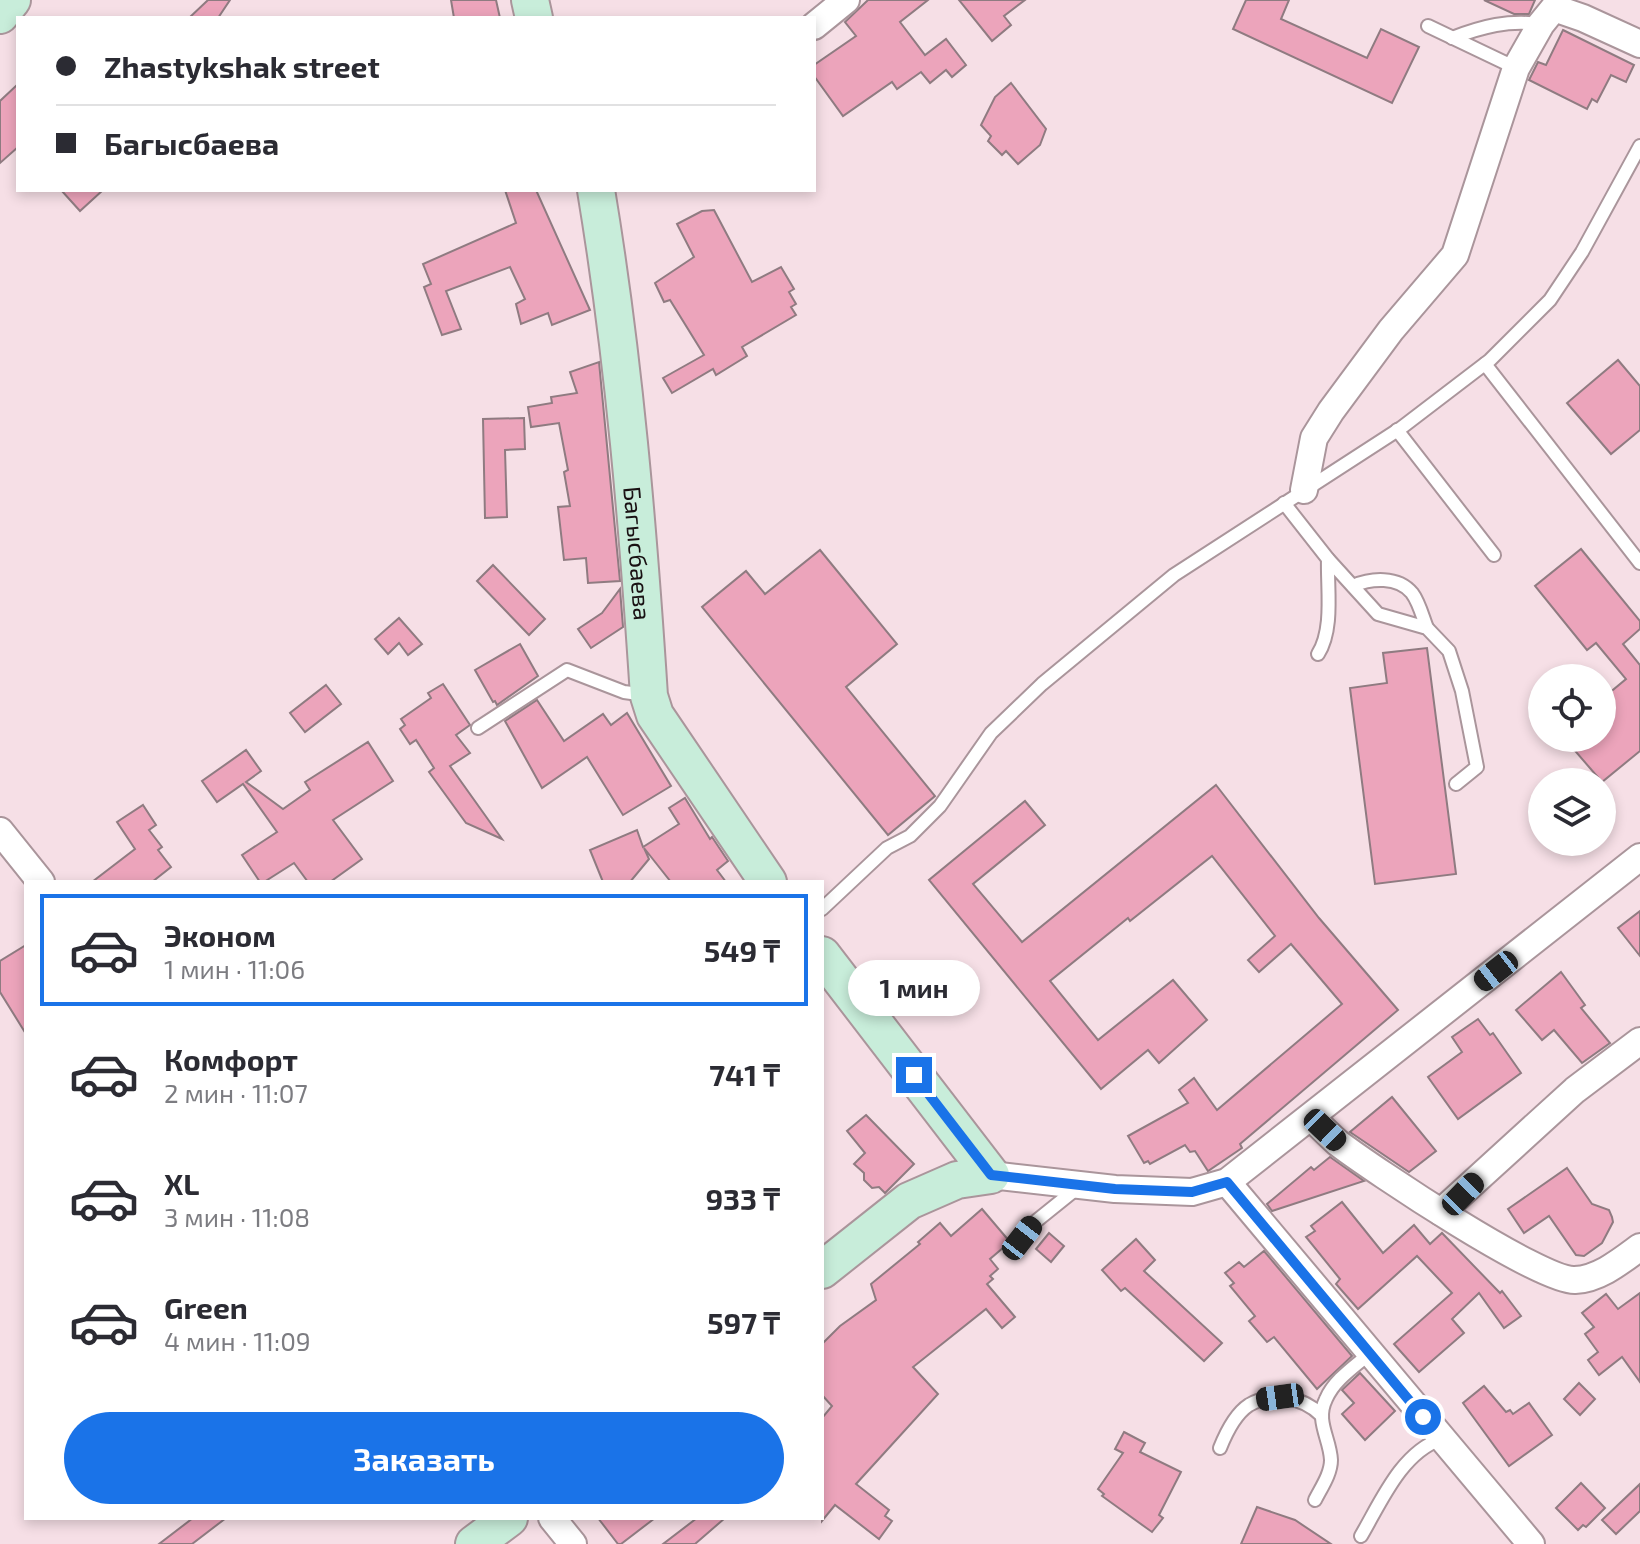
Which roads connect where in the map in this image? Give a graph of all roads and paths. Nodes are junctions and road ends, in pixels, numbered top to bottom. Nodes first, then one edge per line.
1 (12, 0) edge
2 (846, 0) edge
3 (0, 15) edge
4 (816, 24) edge
5 (1541, 24) junction
6 (1428, 26) dead end
7 (1452, 38) junction
8 (1640, 44) edge
9 (1516, 68) junction
10 (1640, 146) edge
11 (596, 192) edge
12 (1485, 364) junction
13 (1397, 430) junction
14 (1294, 496) junction
15 (1494, 555) dead end
16 (1328, 559) junction
17 (1640, 563) edge
18 (1353, 586) junction
19 (1427, 628) junction
20 (1318, 654) dead end
21 (649, 696) junction
22 (478, 728) dead end
23 (1456, 784) dead end
24 (0, 831) edge
25 (1640, 857) edge
26 (39, 880) edge
27 (767, 880) edge
28 (824, 907) edge
29 (824, 958) edge
30 (1640, 1041) edge
31 (1312, 1118) junction
32 (991, 1175) junction
33 (1227, 1182) junction
34 (1082, 1185) junction
35 (1441, 1212) junction
36 (1022, 1238) dead end
37 (1640, 1247) edge
38 (824, 1268) edge
39 (1369, 1354) junction
40 (1331, 1389) junction
41 (1302, 1402) junction
42 (1321, 1415) junction
43 (1441, 1439) junction
44 (1220, 1448) dead end
45 (1315, 1500) dead end
46 (506, 1520) edge
47 (554, 1520) edge
48 (1361, 1536) dead end
49 (474, 1544) edge
50 (573, 1544) edge
51 (1531, 1544) edge

1 - 3 street
2 - 4 street
5 - 7 lane
5 - 8 street
5 - 9 street
6 - 7 lane
7 - 9 lane
9 - 14 street
10 - 12 lane
11 - 21 street, Багысбаева
12 - 13 lane
12 - 17 lane
13 - 14 lane
13 - 15 lane
14 - 16 lane
14 - 28 lane
16 - 18 lane
16 - 20 lane
18 - 19 lane
18 - 19 lane
19 - 23 lane
21 - 22 lane
21 - 27 street, Багысбаева
24 - 26 street
25 - 31 street
29 - 32 street
30 - 35 street
31 - 33 street
31 - 35 street
32 - 34 street
32 - 38 street
33 - 34 street
33 - 39 street
34 - 36 lane
35 - 37 street
39 - 40 lane
39 - 43 street
40 - 41 lane
40 - 42 lane
41 - 42 lane
41 - 44 lane
42 - 45 lane
43 - 48 lane
43 - 51 street
46 - 49 street
47 - 50 street

